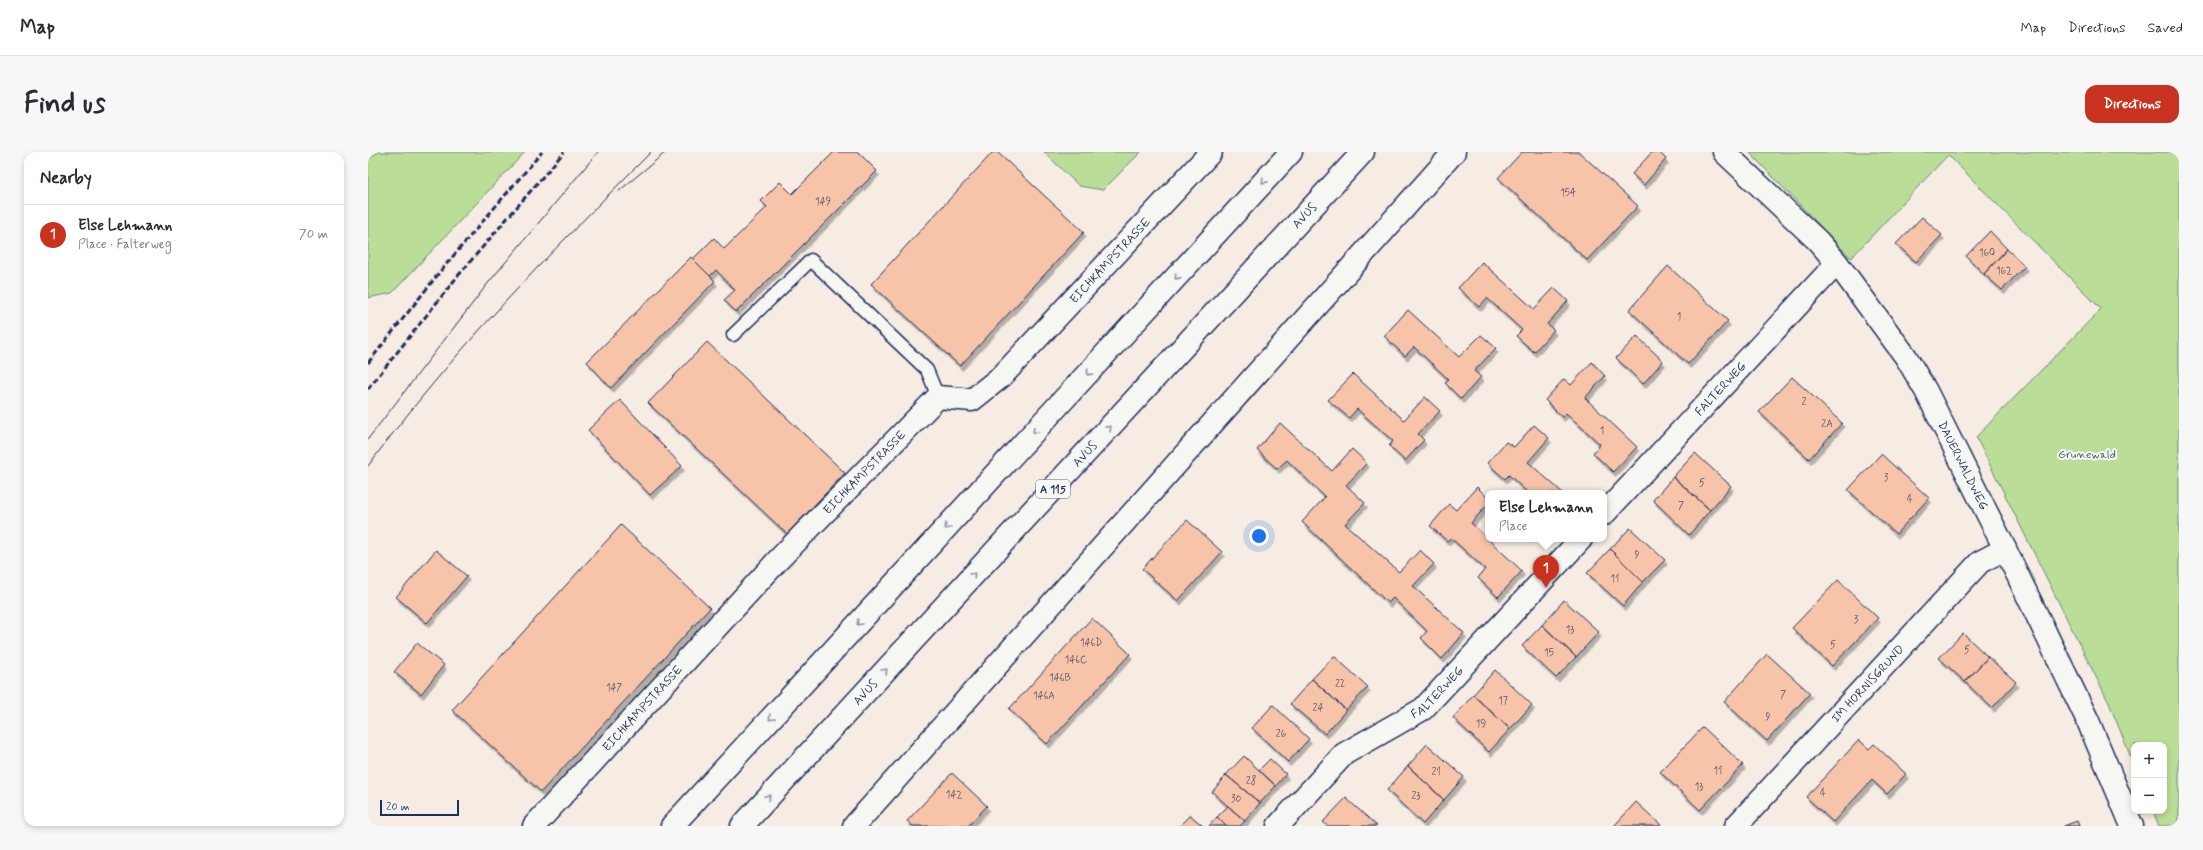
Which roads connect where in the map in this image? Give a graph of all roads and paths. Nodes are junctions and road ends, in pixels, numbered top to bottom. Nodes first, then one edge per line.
1 (1211, 152) edge
2 (1291, 152) edge
3 (1363, 152) edge
4 (1454, 152) edge
5 (1724, 152) edge
6 (1837, 263) junction
7 (733, 335) dead end
8 (938, 397) junction
9 (1607, 511) edge
10 (1578, 542) edge
11 (2006, 549) junction
12 (534, 826) edge
13 (672, 826) edge
14 (742, 826) edge
15 (854, 826) edge
16 (1278, 826) edge
17 (1736, 826) edge
18 (2132, 826) edge

1 - 8 main road, EICHKAMPSTRASSE
2 -> 13 main road
14 -> 3 main road, AVUS / A 115
4 - 15 main road
5 - 6 main road, DAUERWALDWEG
6 - 9 main road, FALTERWEG
6 - 11 main road, DAUERWALDWEG
7 - 8 lane
8 - 12 main road, EICHKAMPSTRASSE
10 - 16 main road, FALTERWEG
11 - 17 main road, IM HORNISGRUND
11 - 18 main road, DAUERWALDWEG

